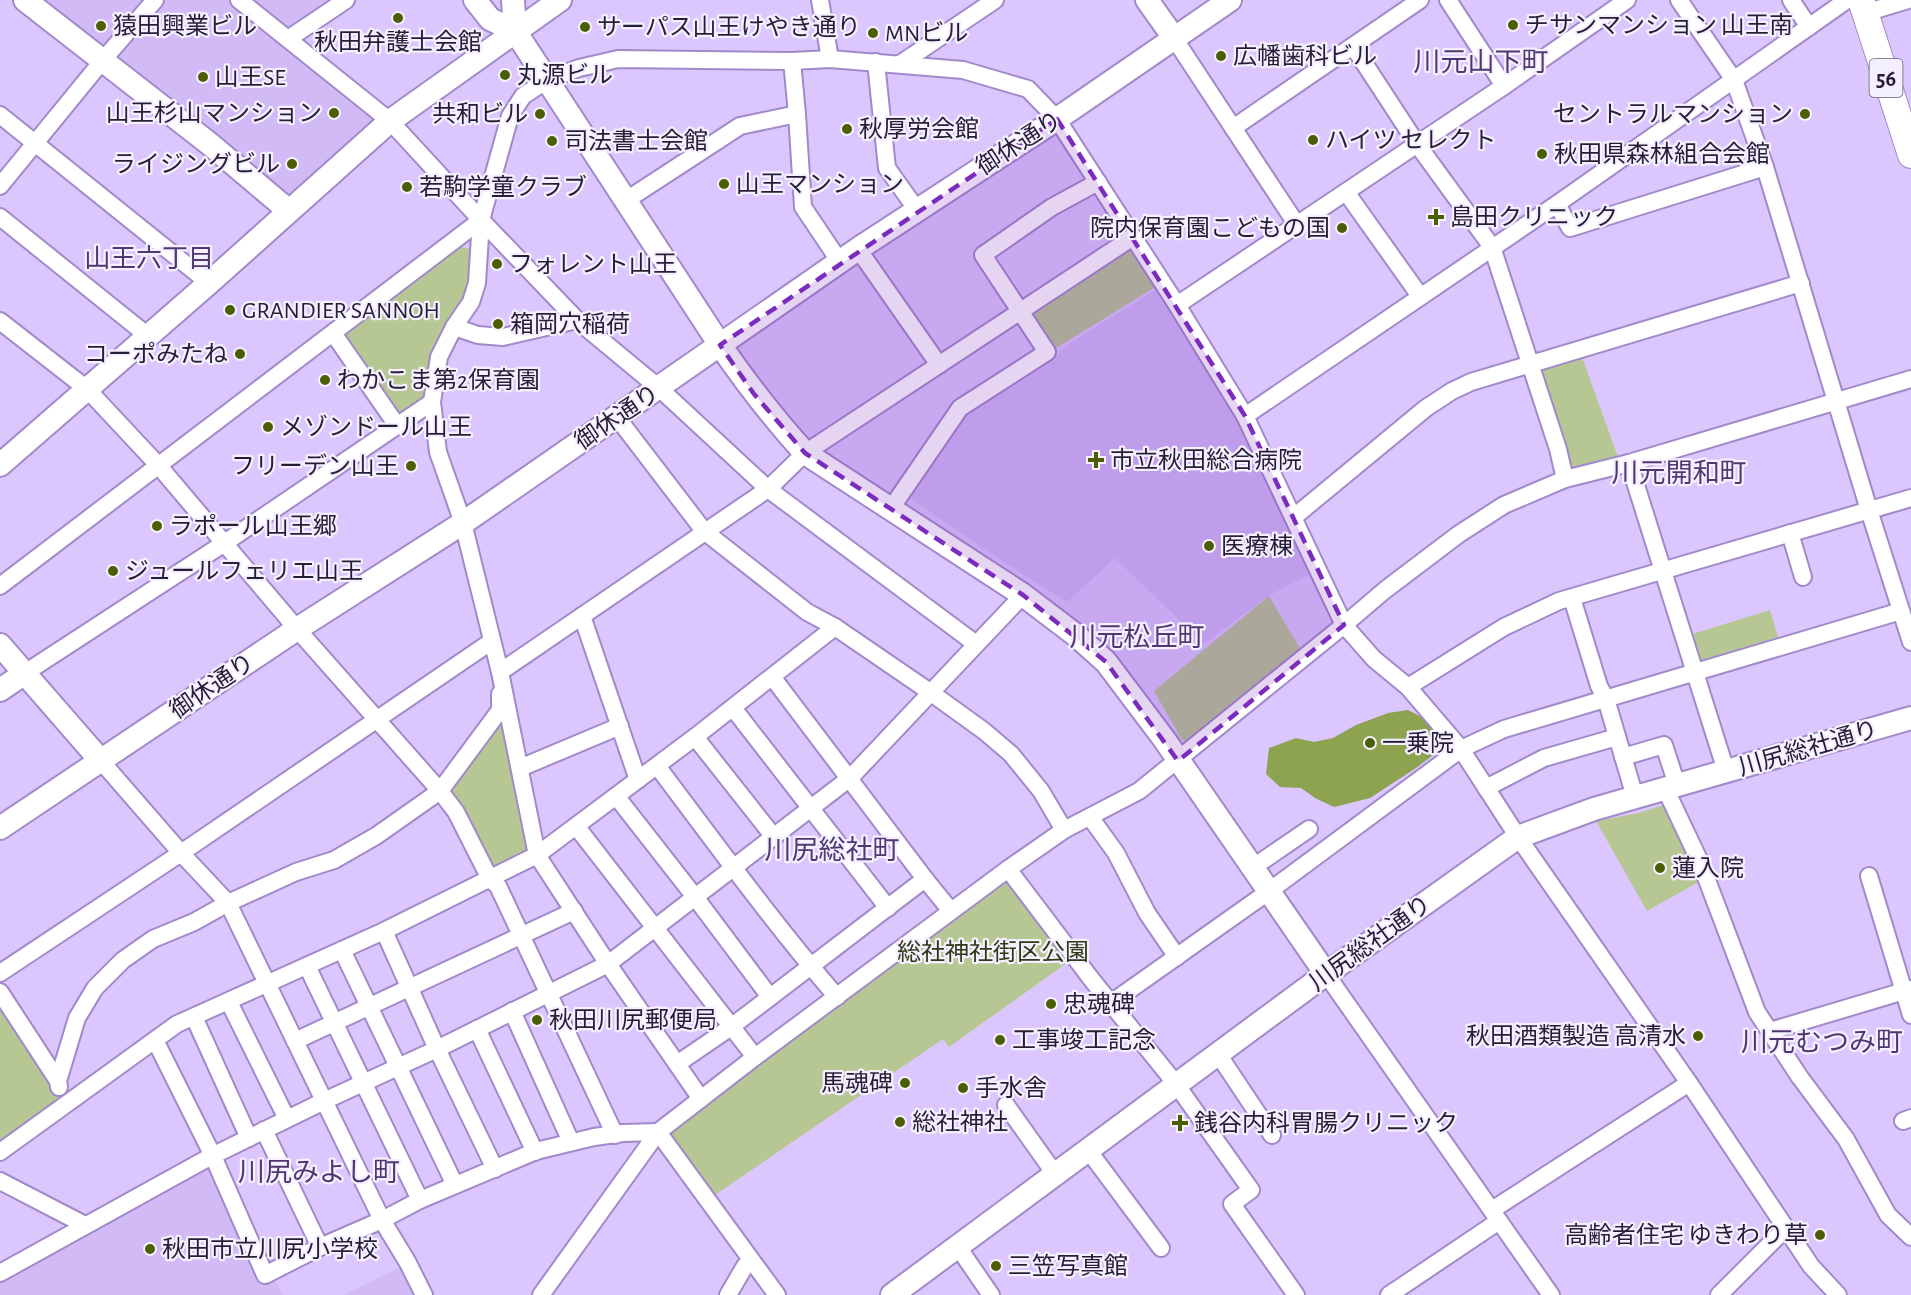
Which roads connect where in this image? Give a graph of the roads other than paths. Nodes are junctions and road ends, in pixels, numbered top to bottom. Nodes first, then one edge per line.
1 (25, 0) edge
2 (155, 0) edge
3 (239, 0) edge
4 (346, 0) edge
5 (475, 0) edge
6 (513, 0) edge
7 (560, 0) edge
8 (820, 0) edge
9 (995, 0) edge
10 (1147, 0) edge
11 (1230, 0) edge
12 (1420, 0) edge
13 (1448, 0) edge
14 (1627, 0) edge
15 (1679, 0) edge
16 (1791, 0) edge
17 (1908, 0) edge
18 (1858, 4) edge
19 (1809, 27) junction
20 (515, 31) junction
21 (1174, 38) junction
22 (288, 39) junction
23 (1353, 46) junction
24 (830, 59) junction
25 (103, 60) junction
26 (792, 61) junction
27 (876, 62) junction
28 (900, 64) junction
29 (547, 80) junction
30 (1734, 80) junction
31 (1504, 86) junction
32 (797, 114) junction
33 (0, 115) edge
34 (1058, 118) junction
35 (390, 121) junction
36 (1907, 127) edge
37 (1233, 128) junction
38 (35, 142) junction
39 (1417, 144) junction
40 (1911, 155) edge
41 (1765, 167) junction
42 (1098, 182) junction
43 (0, 186) edge
44 (1346, 192) junction
45 (625, 201) junction
46 (1557, 204) junction
47 (917, 210) junction
48 (289, 212) junction
49 (0, 217) edge
50 (481, 220) junction
51 (1297, 225) junction
52 (1133, 237) junction
53 (1492, 247) junction
54 (858, 249) junction
55 (840, 262) junction
56 (209, 283) junction
57 (1800, 283) junction
58 (1420, 296) junction
59 (1177, 305) junction
60 (1021, 311) junction
61 (577, 320) junction
62 (1, 323) edge
63 (454, 327) junction
64 (333, 333) junction
65 (148, 336) junction
66 (720, 345) junction
67 (939, 365) junction
68 (1529, 366) junction
69 (1911, 379) edge
70 (659, 388) junction
71 (87, 389) junction
72 (432, 402) junction
73 (1837, 402) junction
74 (616, 416) junction
75 (1245, 416) junction
76 (396, 424) junction
77 (805, 453) junction
78 (1629, 463) junction
79 (0, 465) edge
80 (158, 465) junction
81 (1565, 479) junction
82 (768, 489) junction
83 (1911, 498) edge
84 (890, 510) junction
85 (1869, 510) junction
86 (1294, 517) junction
87 (463, 523) junction
88 (704, 531) junction
89 (1790, 533) junction
90 (223, 544) junction
91 (1662, 571) junction
92 (1803, 578) dead end
93 (0, 586) edge
94 (1023, 595) junction
95 (1572, 598) junction
96 (1901, 611) junction
97 (582, 616) junction
98 (1344, 625) junction
99 (835, 627) junction
100 (297, 629) junction
101 (492, 641) junction
102 (1911, 642) edge
103 (976, 644) junction
104 (0, 645) edge
105 (500, 672) junction
106 (25, 673) junction
107 (1694, 673) junction
108 (773, 678) junction
109 (1408, 687) junction
110 (0, 690) edge
111 (930, 692) junction
112 (1606, 699) junction
113 (733, 708) junction
114 (1911, 718) edge
115 (377, 720) junction
116 (620, 726) junction
117 (695, 737) junction
118 (1617, 737) junction
119 (1461, 749) junction
120 (1623, 757) junction
121 (101, 761) junction
122 (1178, 761) junction
123 (657, 766) junction
124 (520, 768) junction
125 (1726, 771) junction
126 (850, 778) junction
127 (638, 780) junction
128 (1671, 787) junction
129 (1486, 788) junction
130 (440, 790) junction
131 (616, 796) junction
132 (1635, 797) junction
133 (811, 808) junction
134 (1090, 817) junction
135 (576, 826) junction
136 (0, 828) edge
137 (1309, 829) dead end
138 (1064, 830) junction
139 (774, 837) junction
140 (1518, 837) junction
141 (182, 854) junction
142 (537, 855) junction
143 (734, 868) junction
144 (1252, 868) junction
145 (1008, 869) junction
146 (1869, 876) dead end
147 (490, 879) junction
148 (925, 879) junction
149 (1268, 892) junction
150 (695, 897) junction
151 (228, 903) junction
152 (888, 908) junction
153 (951, 910) junction
154 (574, 911) junction
155 (654, 928) junction
156 (384, 932) junction
157 (520, 935) junction
158 (342, 950) junction
159 (1177, 957) junction
160 (608, 964) junction
161 (307, 966) junction
162 (810, 966) junction
163 (0, 973) edge
164 (1326, 974) junction
165 (267, 985) junction
166 (409, 987) junction
167 (1907, 990) edge
168 (0, 992) edge
169 (548, 992) junction
170 (770, 997) junction
171 (837, 997) junction
172 (229, 1002) junction
173 (1111, 1003) junction
174 (369, 1006) junction
175 (512, 1011) junction
176 (1911, 1015) edge
177 (194, 1017) junction
178 (334, 1022) junction
179 (731, 1028) junction
180 (477, 1029) junction
181 (1770, 1031) junction
182 (155, 1040) junction
183 (295, 1041) junction
184 (437, 1048) junction
185 (1218, 1054) junction
186 (755, 1057) junction
187 (677, 1064) junction
188 (399, 1067) junction
189 (58, 1081) junction
190 (1689, 1083) junction
191 (363, 1084) junction
192 (1176, 1084) junction
193 (701, 1098) junction
194 (324, 1101) junction
195 (1006, 1105) dead end
196 (64, 1106) junction
197 (286, 1119) junction
198 (264, 1130) junction
199 (658, 1132) junction
200 (615, 1135) junction
201 (1272, 1135) dead end
202 (249, 1138) junction
203 (571, 1142) junction
204 (1088, 1150) junction
205 (0, 1152) edge
206 (535, 1152) junction
207 (213, 1155) junction
208 (495, 1169) junction
209 (1055, 1174) junction
210 (0, 1181) edge
211 (455, 1185) junction
212 (420, 1200) junction
213 (1495, 1216) junction
214 (382, 1220) junction
215 (85, 1225) junction
216 (1786, 1228) junction
217 (1911, 1237) edge
218 (320, 1246) junction
219 (958, 1247) junction
220 (1161, 1248) dead end
221 (751, 1261) junction
222 (0, 1273) edge
223 (1395, 1293) edge
224 (424, 1295) edge
225 (541, 1295) edge
226 (728, 1295) edge
227 (777, 1295) edge
228 (892, 1295) edge
229 (991, 1295) edge
230 (1296, 1295) edge
231 (1551, 1295) edge
232 (1719, 1295) edge
233 (1838, 1295) edge

1 - 25 street
2 - 25 street
3 - 22 street
4 - 22 street
5 - 20 street
6 - 20 street
7 - 20 street
8 - 24 street
9 - 28 street
10 - 21 street
11 - 21 street, 御休通り
12 - 23 street
13 - 31 street
14 - 31 street
15 - 30 street
16 - 19 street
17 - 18 street
18 - 19 street
18 - 36 main road, 56
19 - 30 street
20 - 29 street
20 - 35 street
21 - 34 street, 御休通り
21 - 37 street
22 - 35 street
23 - 37 street
23 - 39 street
24 - 26 street
24 - 27 street
25 - 38 street
25 - 48 street
26 - 29 street
26 - 32 street
27 - 28 street
27 - 47 street
28 - 34 street
29 - 45 street
29 - 50 street
30 - 41 street
30 - 46 street
31 - 39 street
32 - 45 street
32 - 55 street
33 - 38 street
34 - 42 street
34 - 47 street, 御休通り
35 - 48 street
35 - 50 street
36 - 40 main road, 56
37 - 51 street
38 - 43 street
38 - 56 street
39 - 44 street
39 - 53 street
41 - 46 street
41 - 57 street
42 - 52 street
42 - 60 street
44 - 51 street
44 - 58 street
45 - 66 street
46 - 53 street
47 - 54 street, 御休通り
48 - 56 street
49 - 65 street
50 - 61 street
50 - 63 street
50 - 64 street
51 - 59 street
52 - 59 street
52 - 60 street
53 - 58 street
53 - 68 street
54 - 55 street, 御休通り
54 - 67 street
55 - 66 street, 御休通り
56 - 65 street
57 - 68 street
57 - 73 street
58 - 75 street
59 - 75 street
60 - 67 street
60 - 84 street
61 - 63 street
61 - 70 street
62 - 71 street
63 - 72 street
64 - 76 street
64 - 80 street
65 - 71 street
66 - 70 street, 御休通り
66 - 77 street
67 - 77 street
68 - 81 street
68 - 86 street
69 - 73 street
70 - 74 street, 御休通り
70 - 82 street
71 - 79 street
71 - 80 street
72 - 76 street
72 - 87 street
73 - 78 street
73 - 85 street
74 - 87 street, 御休通り
74 - 88 street
75 - 86 street
76 - 90 street
77 - 82 street
77 - 84 street
78 - 81 street
78 - 91 street
80 - 90 street
80 - 93 street
81 - 98 street
82 - 88 street
82 - 103 street
83 - 85 street
84 - 94 street
85 - 89 street
85 - 96 street
86 - 98 street
87 - 100 street, 御休通り
87 - 101 street
88 - 97 street
88 - 99 street
89 - 91 street
89 - 92 street
90 - 100 street
90 - 106 street
91 - 95 street
91 - 107 street
94 - 103 street
94 - 122 street
95 - 109 street
95 - 112 street
96 - 102 street
96 - 107 street
97 - 105 street
97 - 116 street
98 - 109 street
98 - 122 street
99 - 108 street
99 - 111 street
100 - 115 street
100 - 121 street, 御休通り
101 - 105 street
101 - 115 street
103 - 111 street
104 - 106 street
105 - 124 street
105 - 130 street
106 - 110 street
106 - 121 street
107 - 112 street
107 - 125 street
108 - 113 street
108 - 126 street
109 - 119 street
111 - 126 street
111 - 138 street
112 - 118 street
112 - 119 street
113 - 117 street
113 - 133 street
114 - 125 street, 川尻総社通り
115 - 130 street
115 - 141 street
116 - 124 street
116 - 127 street
117 - 123 street
117 - 139 street
118 - 120 street
118 - 129 street
119 - 129 street
119 - 149 street
120 - 128 street
120 - 132 street
121 - 136 street, 御休通り
121 - 141 street
122 - 134 street
122 - 144 street
123 - 127 street
123 - 143 street
124 - 142 street
125 - 128 street, 川尻総社通り
126 - 133 street
126 - 148 street
127 - 131 street
128 - 132 street, 川尻総社通り
128 - 181 street
129 - 140 street
130 - 147 street
130 - 151 street
131 - 135 street
131 - 150 street
132 - 140 street, 川尻総社通り
133 - 139 street
133 - 152 street
134 - 138 street
134 - 159 street
135 - 142 street
135 - 155 street
137 - 144 street
138 - 145 street
139 - 143 street
140 - 164 street, 川尻総社通り
140 - 190 street
141 - 151 street
141 - 163 street
142 - 147 street
142 - 154 street
143 - 150 street
143 - 162 street
144 - 149 street
145 - 153 street
145 - 173 street
146 - 167 street
147 - 156 street
147 - 157 street
148 - 152 street
148 - 153 street
149 - 159 street
149 - 164 street
150 - 155 street
150 - 170 street
151 - 165 street
151 - 189 street
152 - 162 street
153 - 171 street
154 - 157 street
154 - 160 street
155 - 160 street
155 - 179 street
156 - 158 street
156 - 166 street
157 - 166 street
157 - 169 street
158 - 161 street
158 - 174 street
159 - 173 street
160 - 169 street
160 - 187 street
161 - 165 street
161 - 178 street
162 - 170 street
162 - 171 street
164 - 185 street, 川尻総社通り
164 - 213 street
165 - 172 street
165 - 183 street
166 - 174 street
166 - 184 street
167 - 176 street
167 - 181 street
168 - 189 street
169 - 175 street
169 - 200 street
170 - 179 street
171 - 186 street
172 - 177 street
172 - 197 street
173 - 192 street
174 - 178 street
174 - 188 street
175 - 180 street
175 - 203 street
177 - 182 street
177 - 202 street
178 - 183 street
178 - 191 street
179 - 186 street
179 - 187 street
180 - 184 street
180 - 206 street
181 - 217 street
182 - 196 street
182 - 207 street
183 - 194 street
184 - 188 street
184 - 208 street
185 - 192 street, 川尻総社通り
185 - 201 street
186 - 193 street
187 - 193 street
188 - 191 street
188 - 211 street
189 - 196 street
190 - 213 street
190 - 216 street
191 - 194 street
191 - 212 street
192 - 204 street, 川尻総社通り
192 - 230 street
193 - 199 street
194 - 197 street
194 - 214 street
195 - 209 street
196 - 205 street
197 - 198 street
198 - 202 street
198 - 218 street
199 - 200 street
199 - 221 street
199 - 225 street
200 - 203 street
202 - 207 street
203 - 206 street
204 - 209 street, 川尻総社通り
204 - 220 street
206 - 208 street
207 - 215 street
207 - 218 street
208 - 211 street
209 - 219 street, 川尻総社通り
210 - 215 street
211 - 212 street
212 - 214 street
213 - 223 street
213 - 231 street
214 - 218 street
214 - 224 street
215 - 222 street
216 - 232 street
216 - 233 street
219 - 228 street, 川尻総社通り
219 - 229 street
221 - 226 street
221 - 227 street

